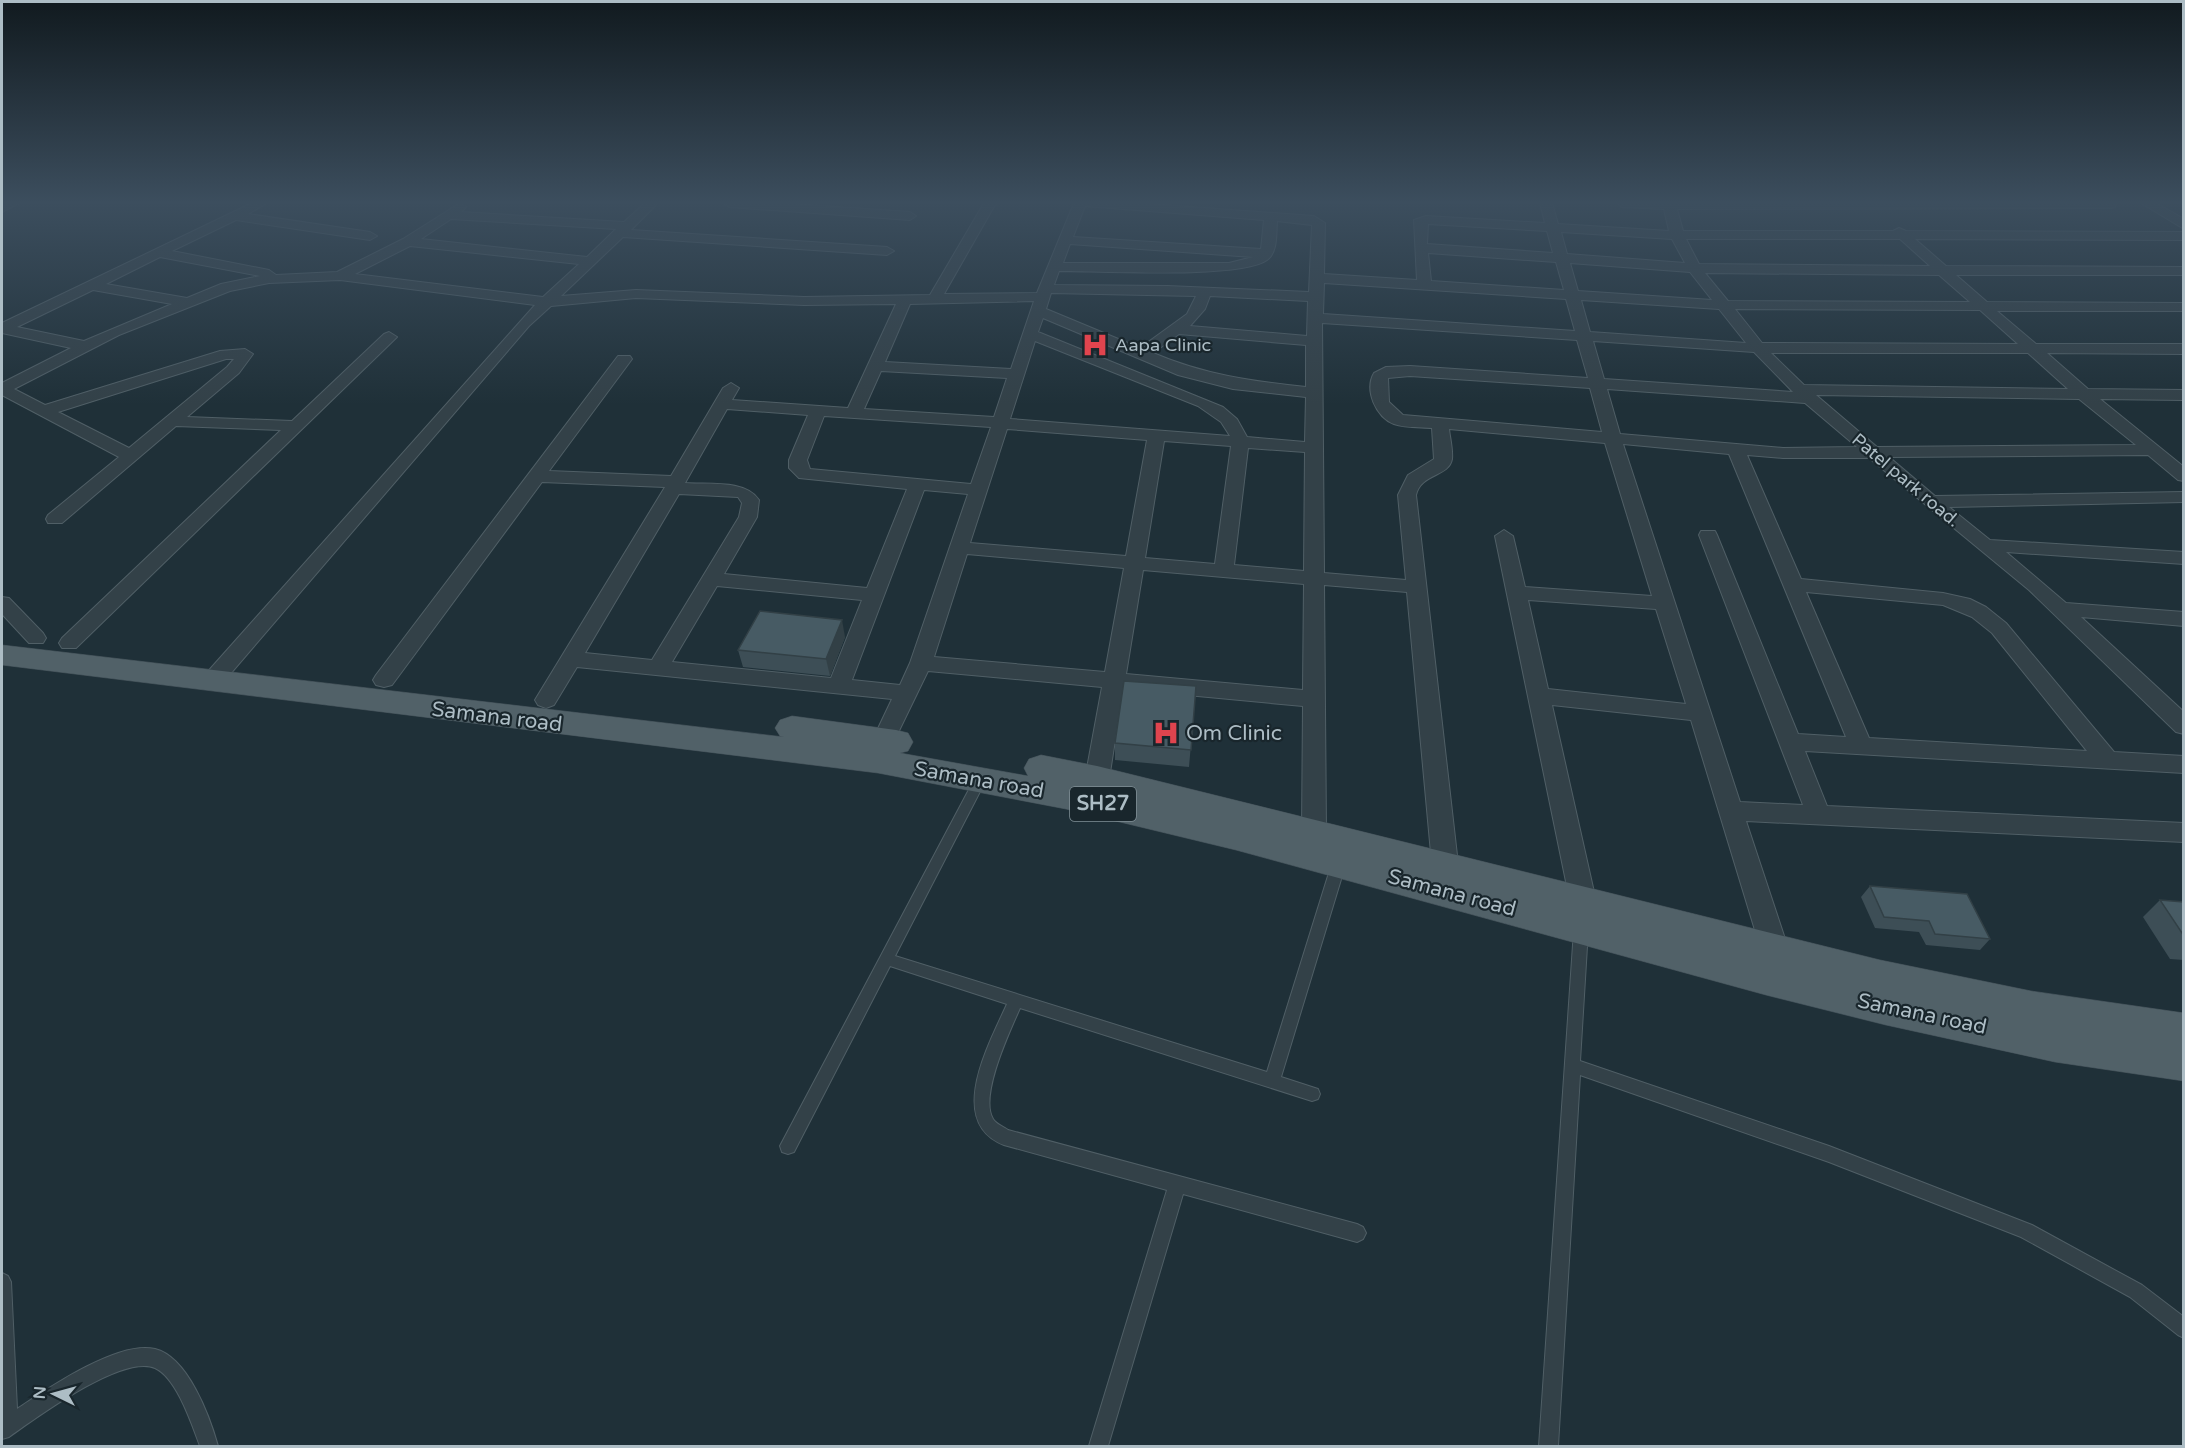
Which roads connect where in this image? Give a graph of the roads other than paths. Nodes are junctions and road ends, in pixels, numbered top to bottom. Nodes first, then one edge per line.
1 (124, 271) edge
2 (250, 271) edge
3 (351, 271) edge
4 (578, 271) edge
5 (951, 271) edge
6 (1052, 271) edge
7 (1316, 271) edge
8 (1423, 271) edge
9 (1564, 271) edge
10 (1697, 271) edge
11 (1906, 271) edge
12 (1941, 271) junction
13 (2184, 271) edge
14 (340, 276) junction
15 (288, 278) junction
16 (1316, 278) junction
17 (92, 286) junction
18 (1424, 286) junction
19 (1204, 291) junction
20 (1571, 296) junction
21 (1315, 297) junction
22 (935, 298) junction
23 (905, 299) junction
24 (1042, 299) junction
25 (187, 302) junction
26 (546, 302) junction
27 (1722, 305) junction
28 (1983, 307) junction
29 (2184, 308) edge
30 (1314, 318) junction
31 (2, 329) edge
32 (1178, 329) junction
33 (1030, 334) junction
34 (389, 337) dead end
35 (1582, 338) junction
36 (1314, 341) junction
37 (84, 346) junction
38 (1758, 348) junction
39 (2184, 349) edge
40 (2033, 350) junction
41 (1142, 354) junction
42 (624, 359) dead end
43 (875, 366) junction
44 (1017, 374) junction
45 (1596, 384) junction
46 (731, 387) dead end
47 (2, 389) edge
48 (1314, 393) junction
49 (1804, 394) junction
50 (2085, 395) junction
51 (2184, 395) edge
52 (721, 404) junction
53 (44, 411) junction
54 (818, 411) junction
55 (854, 413) junction
56 (172, 421) junction
57 (1001, 423) junction
58 (1440, 425) junction
59 (296, 426) junction
60 (1156, 436) junction
61 (1613, 440) junction
62 (1240, 442) junction
63 (1315, 448) junction
64 (1736, 450) junction
65 (2151, 450) junction
66 (1872, 452) junction
67 (130, 456) junction
68 (536, 476) junction
69 (2184, 476) edge
70 (675, 485) junction
71 (917, 485) junction
72 (978, 490) junction
73 (2184, 497) edge
74 (1931, 502) junction
75 (55, 519) dead end
76 (1708, 535) dead end
77 (1504, 536) dead end
78 (1985, 545) junction
79 (961, 548) junction
80 (2184, 558) edge
81 (1134, 563) junction
82 (1224, 571) junction
83 (1314, 578) junction
84 (711, 579) junction
85 (1794, 585) junction
86 (1416, 587) junction
87 (1516, 593) junction
88 (874, 595) junction
89 (2, 603) edge
90 (1666, 603) junction
91 (2061, 609) junction
92 (2184, 619) edge
93 (2, 633) edge
94 (53, 641) junction
95 (2, 655) edge
96 (570, 659) junction
97 (921, 663) junction
98 (658, 668) junction
99 (220, 671) junction
100 (384, 680) junction
101 (1114, 680) junction
102 (839, 686) junction
103 (907, 693) junction
104 (1539, 696) junction
105 (1314, 699) junction
106 (546, 700) junction
107 (2175, 710) edge
108 (1701, 713) junction
109 (2184, 726) edge
110 (884, 740) junction
111 (1790, 742) junction
112 (1861, 746) junction
113 (2108, 761) junction
114 (2184, 765) edge
115 (1097, 779) junction
116 (980, 780) junction
117 (1731, 811) junction
118 (1819, 816) junction
119 (1314, 832) junction
120 (2184, 833) edge
121 (1339, 863) junction
122 (1445, 864) junction
123 (1582, 914) junction
124 (886, 959) junction
125 (1779, 967) junction
126 (1017, 999) junction
127 (2184, 1032) edge
128 (2184, 1062) edge
129 (1572, 1065) junction
130 (1272, 1081) junction
131 (1312, 1094) dead end
132 (788, 1146) dead end
133 (1177, 1185) junction
134 (1357, 1233) dead end
135 (2, 1282) edge
136 (2184, 1329) edge
137 (5, 1428) edge
138 (209, 1446) edge
139 (1099, 1446) edge
140 (1548, 1446) edge

1 - 17 street
2 - 15 street
3 - 14 street
4 - 26 street
5 - 22 street
6 - 24 street
7 - 16 street
8 - 18 street
9 - 20 street
10 - 27 street, Patel park road.
11 - 12 street
12 - 13 street
12 - 28 street
14 - 15 street
14 - 26 street
15 - 25 street
16 - 18 street
16 - 21 street
17 - 25 street
17 - 31 street
18 - 20 street
19 - 21 street
19 - 24 street
19 - 32 street
20 - 27 street
20 - 35 street
21 - 30 street
22 - 23 street
22 - 24 street
23 - 26 street
23 - 43 street
24 - 33 street
24 - 41 street
25 - 37 street
26 - 99 street
27 - 28 street
27 - 38 street, Patel park road.
28 - 29 street
28 - 40 street
30 - 35 street
30 - 36 street
31 - 37 street
32 - 36 street
32 - 41 street
33 - 44 street
33 - 62 street
34 - 59 street
35 - 38 street
35 - 45 street
36 - 48 street
37 - 47 street
38 - 40 street
38 - 49 street, Patel park road.
39 - 40 street
40 - 50 street
41 - 48 street
42 - 68 street
43 - 44 street
43 - 55 street
44 - 57 street
45 - 49 street
45 - 58 street
45 - 61 street
46 - 52 street
47 - 53 street
48 - 63 street
49 - 50 street
49 - 66 street, Patel park road.
50 - 51 street
50 - 65 street
52 - 54 street
52 - 70 street
53 - 56 street
53 - 67 street
54 - 55 street
54 - 71 street
55 - 57 street
56 - 59 street
56 - 67 street
57 - 60 street
57 - 72 street
58 - 61 street
58 - 86 street
59 - 94 street
60 - 62 street
60 - 81 street
61 - 64 street
61 - 90 street
62 - 63 street
62 - 82 street
63 - 83 street
64 - 66 street
64 - 85 street
65 - 66 street
65 - 69 street
66 - 74 street, Patel park road.
67 - 75 street
68 - 70 street
68 - 100 street
70 - 84 street
70 - 96 street
71 - 72 street
71 - 88 street
72 - 79 street
73 - 74 street
74 - 78 street, Patel park road.
76 - 111 street
77 - 87 street
78 - 80 street
78 - 91 street, Patel park road.
79 - 81 street
79 - 97 street
81 - 82 street
81 - 101 street
82 - 83 street
83 - 86 street
83 - 105 street
84 - 88 street
84 - 98 street
85 - 112 street
85 - 113 street
86 - 122 street
87 - 90 street
87 - 104 street
88 - 102 street
89 - 94 street
90 - 108 street
91 - 92 street
91 - 107 street, Patel park road.
93 - 94 main road, Samana road / SH27
94 - 99 main road, Samana road / SH27
95 - 99 main road, Samana road / SH27
96 - 98 street
96 - 106 street
97 - 101 street
97 - 103 street
98 - 102 street
99 - 100 main road, Samana road / SH27
99 - 116 main road, Samana road / SH27
100 - 106 main road, Samana road / SH27
101 - 105 street
101 - 115 street
102 - 103 street
103 - 110 street
104 - 108 street
104 - 123 street
105 - 119 street
106 - 110 main road, Samana road / SH27
107 - 109 street, Patel park road.
108 - 117 street
110 - 115 main road, Samana road / SH27
111 - 112 street
111 - 118 street
112 - 113 street
113 - 114 street
115 - 119 main road, Samana road / SH27
116 - 121 main road, Samana road / SH27
116 - 124 lane
117 - 118 street
117 - 125 street
118 - 120 street
119 - 122 main road, Samana road / SH27
121 - 123 main road, Samana road / SH27
121 - 130 lane
122 - 123 main road, Samana road / SH27
123 - 125 main road, Samana road / SH27
123 - 129 lane
124 - 126 lane
124 - 132 lane
125 - 127 main road, Samana road / SH27
125 - 128 main road, Samana road / SH27
126 - 130 lane
126 - 133 lane
129 - 136 lane
129 - 140 lane
130 - 131 lane
133 - 134 lane
133 - 139 lane
135 - 137 lane
137 - 138 lane

